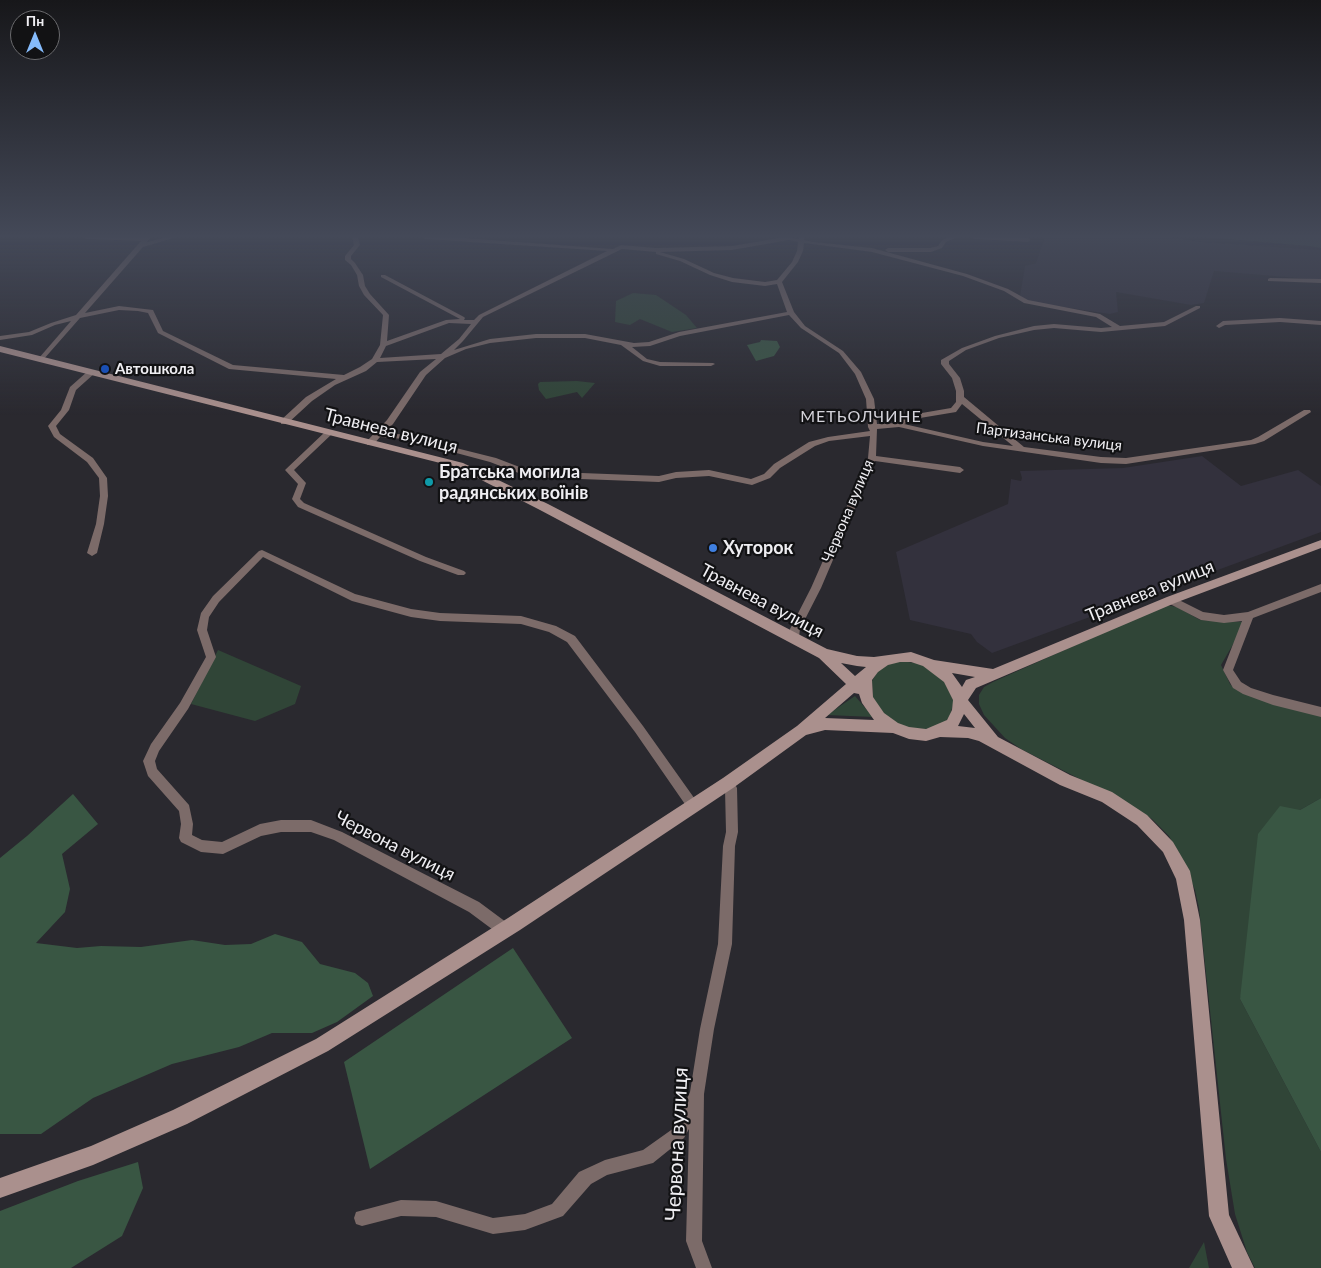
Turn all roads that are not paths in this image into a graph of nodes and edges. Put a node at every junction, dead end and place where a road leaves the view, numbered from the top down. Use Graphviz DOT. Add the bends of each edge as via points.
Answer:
graph roads {
  1 [pos="96,296"];
  2 [pos="368,296"];
  3 [pos="421,296"];
  4 [pos="521,296"];
  5 [pos="784,296"];
  6 [pos="1016,296"];
  7 [pos="1198,307"];
  8 [pos="791,313"];
  9 [pos="481,316"];
  10 [pos="78,317"];
  11 [pos="462,318"];
  12 [pos="448,321"];
  13 [pos="475,322"];
  14 [pos="1321,323"];
  15 [pos="1219,326"];
  16 [pos="1120,329"];
  17 [pos="0,338"];
  18 [pos="623,344"];
  19 [pos="383,345"];
  20 [pos="0,349"];
  21 [pos="446,356"];
  22 [pos="41,360"];
  23 [pos="375,360"];
  24 [pos="711,364"];
  25 [pos="91,373"];
  26 [pos="344,377"];
  27 [pos="960,398"];
  28 [pos="1307,412"];
  29 [pos="284,422"];
  30 [pos="899,425"];
  31 [pos="873,430"];
  32 [pos="329,433"];
  33 [pos="378,434"];
  34 [pos="370,443"];
  35 [pos="1022,449"];
  36 [pos="872,458"];
  37 [pos="960,470"];
  38 [pos="1321,544"];
  39 [pos="92,553"];
  40 [pos="461,573"];
  41 [pos="1321,588"];
  42 [pos="1171,600"];
  43 [pos="1249,616"];
  44 [pos="794,637"];
  45 [pos="824,654"];
  46 [pos="885,660"];
  47 [pos="932,664"];
  48 [pos="873,668"];
  49 [pos="992,674"];
  50 [pos="854,683"];
  51 [pos="867,699"];
  52 [pos="960,700"];
  53 [pos="1321,712"];
  54 [pos="893,727"];
  55 [pos="802,730"];
  56 [pos="940,731"];
  57 [pos="996,742"];
  58 [pos="728,783"];
  59 [pos="693,806"];
  60 [pos="505,930"];
  61 [pos="697,1094"];
  62 [pos="0,1188"];
  63 [pos="362,1218"];
  64 [pos="704,1268"];
  65 [pos="1243,1268"];
  1 -- 10 [label="street"];
  2 -- 19 [label="street" via="386,315"];
  3 -- 11 [label="street"];
  4 -- 9 [label="street"];
  5 -- 8 [label="street, Червона вулиця"];
  6 -- 16 [label="street" via="1026,302 1098,315"];
  7 -- 16 [label="street" via="1165,324"];
  8 -- 18 [label="street" via="679,334 650,344"];
  8 -- 31 [label="street, Червона вулиця" via="802,327 841,352 858,374 870,399"];
  9 -- 11 [label="street"];
  9 -- 13 [label="street"];
  10 -- 17 [label="street" via="30,334"];
  10 -- 22 [label="street"];
  10 -- 26 [label="street" via="119,308 150,311 160,332 232,366"];
  11 -- 12 [label="street"];
  12 -- 13 [label="street"];
  12 -- 19 [label="street"];
  13 -- 21 [label="street"];
  14 -- 15 [label="street" via="1280,320 1223,323"];
  16 -- 27 [label="street" via="1034,328 964,349 946,360 945,364 956,378"];
  18 -- 21 [label="street" via="585,336 536,336 490,341"];
  18 -- 24 [label="street" via="645,360 660,364"];
  19 -- 23 [label="street"];
  20 -- 22 [label="street, Травнева вулиця"];
  21 -- 23 [label="street"];
  21 -- 33 [label="street" via="423,374"];
  22 -- 25 [label="street, Травнева вулиця"];
  23 -- 26 [label="street"];
  25 -- 29 [label="street, Травнева вулиця"];
  25 -- 39 [label="street" via="73,389 65,410 52,426 57,435 90,460 103,478 102,514"];
  26 -- 29 [label="street" via="309,400"];
  27 -- 30 [label="street" via="953,410 919,416"];
  27 -- 35 [label="street"];
  28 -- 35 [label="street, Партизанська вулиця" via="1262,439 1149,459 1101,460"];
  29 -- 32 [label="street, Травнева вулиця"];
  30 -- 31 [label="street"];
  30 -- 35 [label="street, Партизанська вулиця" via="983,444"];
  31 -- 33 [label="street" via="812,444 767,476 752,482 709,473 659,479 529,474 441,446"];
  31 -- 36 [label="street, Червона вулиця"];
  32 -- 34 [label="street, Травнева вулиця"];
  32 -- 40 [label="street" via="289,470 302,483 296,499 301,505"];
  33 -- 34 [label="street"];
  34 -- 44 [label="street, Травнева вулиця" via="459,465"];
  36 -- 37 [label="street"];
  36 -- 44 [label="street, Червона вулиця"];
  38 -- 42 [label="street, Травнева вулиця"];
  41 -- 43 [label="street"];
  42 -- 43 [label="street" via="1201,616 1224,619"];
  42 -- 49 [label="street, Травнева вулиця"];
  43 -- 53 [label="street" via="1228,670 1237,684 1273,700"];
  44 -- 45 [label="street, Травнева вулиця"];
  45 -- 46 [label="street" via="857,661"];
  45 -- 50 [label="street"];
  46 -- 47 [label="street" via="900,657"];
  46 -- 48 [label="street"];
  47 -- 49 [label="street"];
  47 -- 52 [label="street" via="949,678"];
  48 -- 50 [label="street"];
  48 -- 51 [label="street" via="865,682"];
  49 -- 52 [label="street, Травнева вулиця" via="971,684"];
  50 -- 51 [label="street"];
  50 -- 55 [label="street"];
  51 -- 54 [label="street" via="879,717"];
  52 -- 56 [label="street" via="957,718"];
  52 -- 57 [label="street"];
  54 -- 55 [label="street" via="825,724"];
  54 -- 56 [label="street" via="909,733"];
  55 -- 58 [label="street"];
  56 -- 57 [label="street" via="968,732"];
  57 -- 65 [label="street" via="1065,780 1107,797 1142,820 1168,847 1184,877 1192,920 1219,1216"];
  58 -- 59 [label="street"];
  58 -- 61 [label="street, Червона вулиця" via="731,788 732,832 728,846 726,944 707,1029"];
  59 -- 60 [label="street"];
  59 -- 60 [label="street, Червона вулиця" via="571,639 552,629 521,620 440,617 352,597 262,553 216,599 204,616 202,630 212,657 149,760 152,772 185,809 185,838 201,846 223,848 260,830 311,826 338,836 474,907"];
  60 -- 62 [label="street" via="322,1045 93,1155"];
  61 -- 63 [label="street" via="678,1133 647,1157 605,1168 585,1178 557,1210 525,1222 494,1226 436,1209 401,1208"];
  61 -- 64 [label="street, Червона вулиця" via="694,1242"];
}
